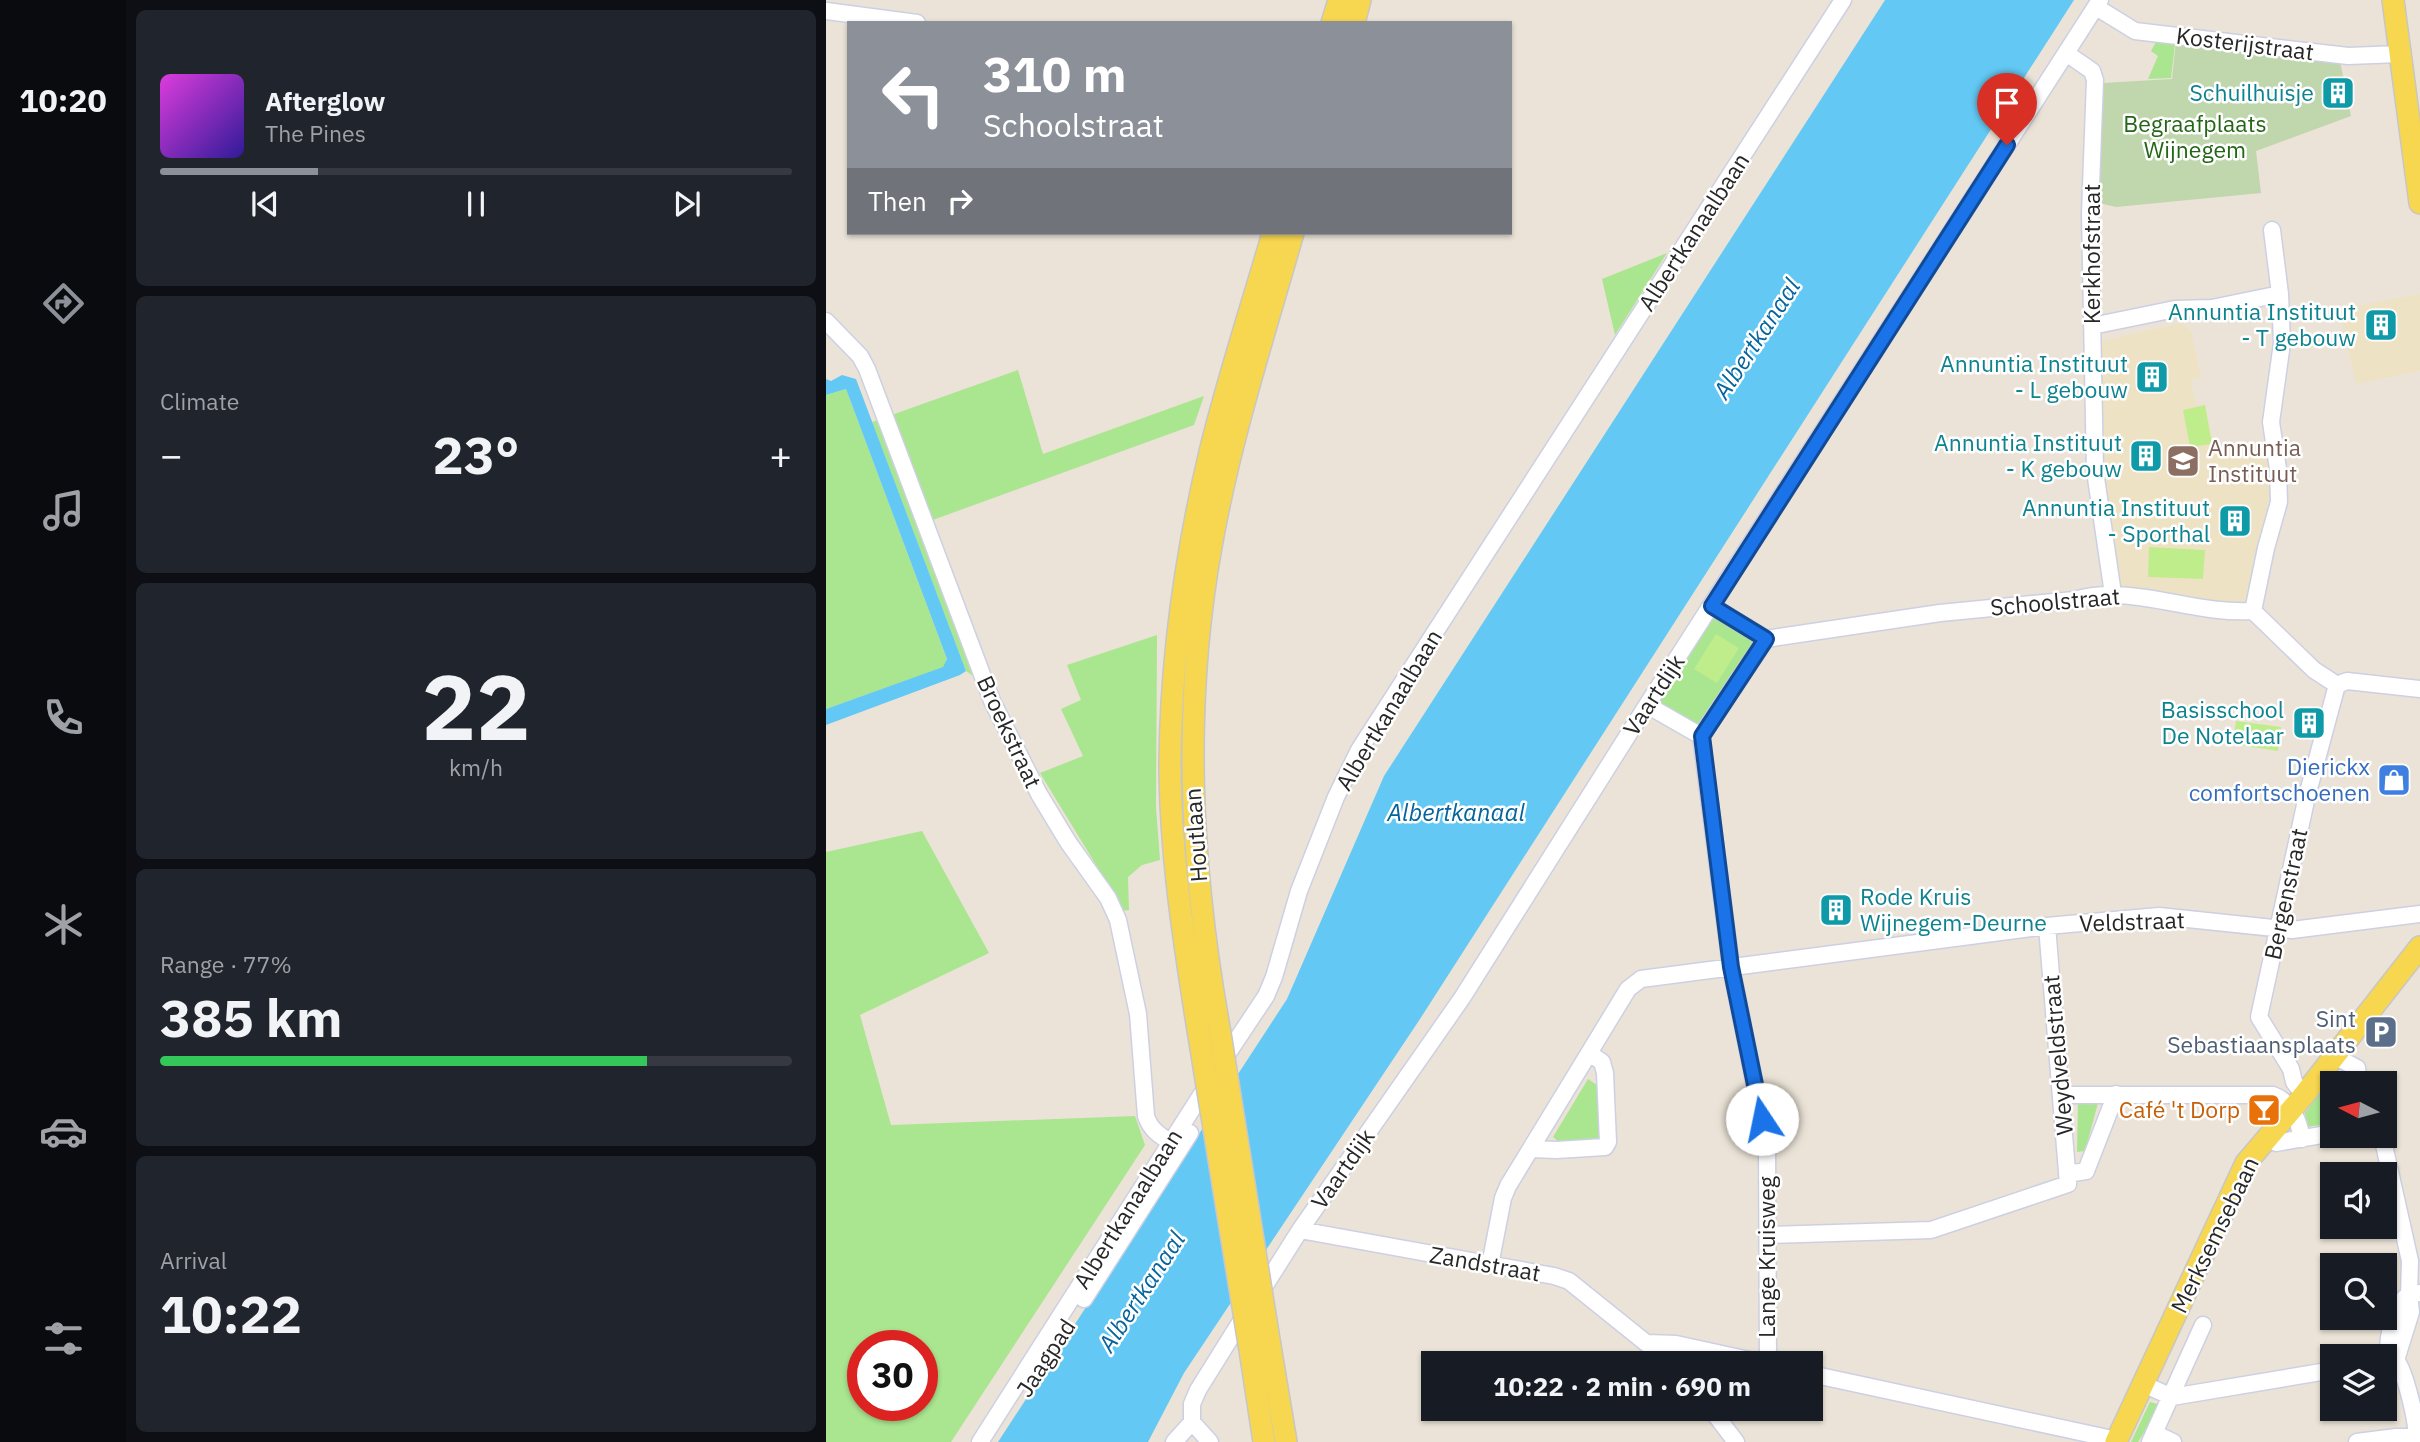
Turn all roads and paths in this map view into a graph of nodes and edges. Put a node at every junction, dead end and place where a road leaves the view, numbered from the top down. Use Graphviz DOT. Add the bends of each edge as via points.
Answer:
graph roads {
  1 [pos="1339,0"];
  2 [pos="1360,0"];
  3 [pos="1843,0"];
  4 [pos="2393,0"];
  5 [pos="2098,4"];
  6 [pos="826,11"];
  7 [pos="902,21"];
  8 [pos="1333,21"];
  9 [pos="1355,21"];
  10 [pos="2066,53"];
  11 [pos="2400,54"];
  12 [pos="2420,203"];
  13 [pos="2272,230"];
  14 [pos="1272,235"];
  15 [pos="1292,235"];
  16 [pos="2280,294"];
  17 [pos="826,321"];
  18 [pos="2092,326"];
  19 [pos="2113,593"];
  20 [pos="1712,606"];
  21 [pos="2253,611"];
  22 [pos="1766,639"];
  23 [pos="2337,685"];
  24 [pos="2420,689"];
  25 [pos="1647,705"];
  26 [pos="1702,736"];
  27 [pos="2420,914"];
  28 [pos="2047,926"];
  29 [pos="2278,930"];
  30 [pos="2420,947"];
  31 [pos="1731,967"];
  32 [pos="1208,1029"];
  33 [pos="1589,1053"];
  34 [pos="2334,1056"];
  35 [pos="2357,1071"];
  36 [pos="2116,1094"];
  37 [pos="2062,1095"];
  38 [pos="2304,1095"];
  39 [pos="2290,1111"];
  40 [pos="1190,1133"];
  41 [pos="2320,1136"];
  42 [pos="2302,1139"];
  43 [pos="1170,1142"];
  44 [pos="2276,1143"];
  45 [pos="2385,1148"];
  46 [pos="1531,1149"];
  47 [pos="2068,1179"];
  48 [pos="1300,1230"];
  49 [pos="1767,1235"];
  50 [pos="1490,1265"];
  51 [pos="2414,1294"];
  52 [pos="2203,1325"];
  53 [pos="1648,1343"];
  54 [pos="2386,1344"];
  55 [pos="1260,1348"];
  56 [pos="1657,1351"];
  57 [pos="1689,1351"];
  58 [pos="1765,1351"];
  59 [pos="2397,1364"];
  60 [pos="2320,1372"];
  61 [pos="1823,1377"];
  62 [pos="2143,1384"];
  63 [pos="2172,1396"];
  64 [pos="1720,1421"];
  65 [pos="1192,1422"];
  66 [pos="2152,1437"];
  67 [pos="2417,1439"];
  68 [pos="2116,1441"];
  69 [pos="980,1442"];
  70 [pos="992,1442"];
  71 [pos="1174,1442"];
  72 [pos="1210,1442"];
  73 [pos="1264,1442"];
  74 [pos="1286,1442"];
  75 [pos="1736,1442"];
  76 [pos="2173,1442"];
  77 [pos="2357,1442"];
  1 -- 8 [label="main road"];
  2 -- 9 [label="main road"];
  3 -- 43 [label="street, Albertkanaalbaan" via="1359,750 1299,891 1266,996"];
  4 -- 11 [label="main road"];
  5 -- 10 [label="street, Vaartdijk"];
  5 -- 11 [label="street, Kosterijstraat" via="2135,31 2348,56"];
  6 -- 7 [label="street"];
  10 -- 18 [label="street, Kerkhofstraat" via="2092,71 2095,80"];
  10 -- 20 [label="street, Vaartdijk"];
  11 -- 12 [label="main road"];
  13 -- 16 [label="street"];
  14 -- 32 [label="main road, Houtlaan" via="1210,453 1191,540 1173,694 1170,762 1178,886"];
  15 -- 32 [label="main road, Houtlaan" via="1229,457 1211,542 1200,630 1192,809"];
  16 -- 18 [label="street"];
  16 -- 21 [label="street" via="2282,343 2271,422 2279,502"];
  17 -- 43 [label="street, Broekstraat" via="846,339 867,369 992,701 1039,794 1114,909 1138,1014 1146,1116 1148,1124"];
  18 -- 19 [label="street, Kerkhofstraat" via="2095,471"];
  19 -- 21 [label="street, Schoolstraat" via="2221,611"];
  19 -- 22 [label="street, Schoolstraat"];
  20 -- 22 [label="street"];
  20 -- 25 [label="street, Vaartdijk"];
  21 -- 23 [label="street" via="2314,670"];
  22 -- 26 [label="street"];
  23 -- 24 [label="street" via="2347,681"];
  23 -- 29 [label="street, Bergenstraat"];
  25 -- 26 [label="street"];
  25 -- 48 [label="street, Vaartdijk" via="1462,998"];
  26 -- 31 [label="street, Lange Kruisweg"];
  27 -- 29 [label="street, Veldstraat"];
  28 -- 29 [label="street, Veldstraat" via="2159,916"];
  28 -- 31 [label="street, Veldstraat"];
  28 -- 37 [label="street, Weydveldstraat"];
  29 -- 38 [label="street, Bergenstraat" via="2259,1017"];
  30 -- 34 [label="main road, Merksemsebaan"];
  31 -- 33 [label="street, Veldstraat" via="1641,979 1628,989"];
  31 -- 49 [label="street, Lange Kruisweg" via="1767,1144"];
  32 -- 55 [label="main road, Houtlaan, bridge"];
  33 -- 46 [label="street, Veldstraat"];
  33 -- 46 [label="street" via="1602,1062 1605,1073 1605,1147"];
  34 -- 35 [label="street"];
  34 -- 38 [label="main road, Merksemsebaan"];
  36 -- 37 [label="street"];
  36 -- 39 [label="street" via="2273,1095"];
  36 -- 47 [label="street" via="2086,1171"];
  37 -- 47 [label="street, Weydveldstraat"];
  38 -- 39 [label="main road, Merksemsebaan"];
  39 -- 42 [label="street" via="2298,1120"];
  39 -- 62 [label="main road, Merksemsebaan" via="2246,1163"];
  40 -- 70 [label="street, Jaagpad"];
  41 -- 42 [label="street"];
  42 -- 44 [label="street"];
  43 -- 69 [label="street, Albertkanaalbaan"];
  45 -- 51 [label="street"];
  46 -- 50 [label="street, Veldstraat" via="1503,1198"];
  47 -- 49 [label="street" via="1931,1230"];
  48 -- 50 [label="street, Zandstraat"];
  48 -- 65 [label="street, Vaartdijk" via="1205,1379 1192,1404"];
  49 -- 58 [label="street, Lange Kruisweg"];
  50 -- 53 [label="street, Zandstraat" via="1569,1281"];
  51 -- 54 [label="street" via="2399,1305"];
  52 -- 63 [label="street, Merksemsebaan"];
  53 -- 56 [label="street, Zandstraat"];
  53 -- 57 [label="street" via="1676,1344"];
  55 -- 73 [label="main road, Houtlaan"];
  55 -- 74 [label="main road, Houtlaan"];
  59 -- 67 [label="street" via="2402,1369"];
  60 -- 63 [label="street"];
  61 -- 68 [label="street"];
  62 -- 63 [label="street"];
  62 -- 68 [label="main road, Merksemsebaan"];
  63 -- 66 [label="street, Merksemsebaan"];
  64 -- 75 [label="street"];
  65 -- 71 [label="street"];
  65 -- 72 [label="street"];
  66 -- 76 [label="street"];
  67 -- 77 [label="street"];
}
